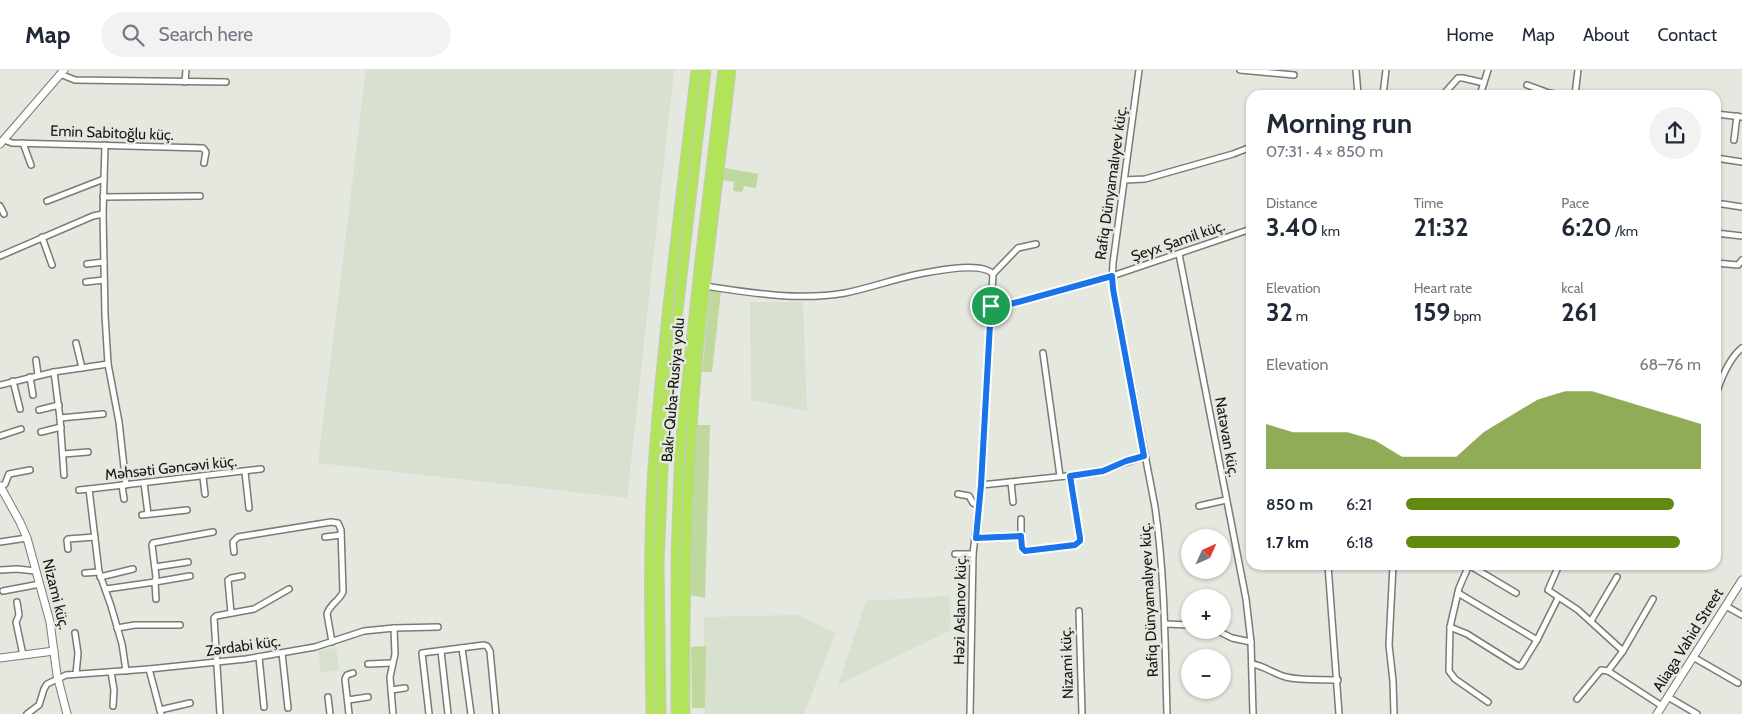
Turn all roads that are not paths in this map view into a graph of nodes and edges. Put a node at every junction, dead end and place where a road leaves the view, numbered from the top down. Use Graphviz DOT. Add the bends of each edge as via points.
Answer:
graph roads {
  1 [pos="186,70"];
  2 [pos="696,70"];
  3 [pos="706,70"];
  4 [pos="722,70"];
  5 [pos="732,70"];
  6 [pos="1139,70"];
  7 [pos="1240,70"];
  8 [pos="1356,70"];
  9 [pos="1386,70"];
  10 [pos="1488,70"];
  11 [pos="1578,70"];
  12 [pos="62,72"];
  13 [pos="1294,74"];
  14 [pos="185,82"];
  15 [pos="226,82"];
  16 [pos="1484,83"];
  17 [pos="1527,86"];
  18 [pos="1358,90"];
  19 [pos="1383,90"];
  20 [pos="1447,90"];
  21 [pos="1482,90"];
  22 [pos="1540,90"];
  23 [pos="1576,90"];
  24 [pos="1721,114"];
  25 [pos="1739,116"];
  26 [pos="1734,140"];
  27 [pos="2,142"];
  28 [pos="23,143"];
  29 [pos="105,145"];
  30 [pos="1246,149"];
  31 [pos="1721,159"];
  32 [pos="1742,162"];
  33 [pos="204,163"];
  34 [pos="31,165"];
  35 [pos="104,179"];
  36 [pos="1125,180"];
  37 [pos="200,196"];
  38 [pos="103,197"];
  39 [pos="48,201"];
  40 [pos="1721,204"];
  41 [pos="0,206"];
  42 [pos="1742,207"];
  43 [pos="4,214"];
  44 [pos="103,214"];
  45 [pos="1246,231"];
  46 [pos="1721,234"];
  47 [pos="1742,236"];
  48 [pos="42,237"];
  49 [pos="1036,244"];
  50 [pos="1179,254"];
  51 [pos="0,256"];
  52 [pos="1742,260"];
  53 [pos="104,262"];
  54 [pos="88,264"];
  55 [pos="1721,264"];
  56 [pos="52,265"];
  57 [pos="992,274"];
  58 [pos="1112,276"];
  59 [pos="104,280"];
  60 [pos="86,282"];
  61 [pos="705,286"];
  62 [pos="991,306"];
  63 [pos="76,343"];
  64 [pos="1742,348"];
  65 [pos="1043,354"];
  66 [pos="36,360"];
  67 [pos="108,364"];
  68 [pos="82,368"];
  69 [pos="54,372"];
  70 [pos="38,375"];
  71 [pos="30,377"];
  72 [pos="0,378"];
  73 [pos="13,381"];
  74 [pos="1721,383"];
  75 [pos="1,385"];
  76 [pos="33,395"];
  77 [pos="59,405"];
  78 [pos="20,409"];
  79 [pos="39,410"];
  80 [pos="103,414"];
  81 [pos="60,418"];
  82 [pos="61,427"];
  83 [pos="22,429"];
  84 [pos="41,432"];
  85 [pos="0,436"];
  86 [pos="88,452"];
  87 [pos="63,454"];
  88 [pos="1144,456"];
  89 [pos="261,469"];
  90 [pos="30,470"];
  91 [pos="245,472"];
  92 [pos="64,475"];
  93 [pos="203,476"];
  94 [pos="1060,476"];
  95 [pos="1070,476"];
  96 [pos="1011,482"];
  97 [pos="144,483"];
  98 [pos="124,485"];
  99 [pos="981,485"];
  100 [pos="0,487"];
  101 [pos="79,490"];
  102 [pos="89,490"];
  103 [pos="205,494"];
  104 [pos="958,494"];
  105 [pos="124,499"];
  106 [pos="1226,500"];
  107 [pos="1013,502"];
  108 [pos="979,506"];
  109 [pos="1199,506"];
  110 [pos="249,508"];
  111 [pos="187,510"];
  112 [pos="1021,519"];
  113 [pos="213,532"];
  114 [pos="341,535"];
  115 [pos="1021,536"];
  116 [pos="95,537"];
  117 [pos="325,537"];
  118 [pos="27,538"];
  119 [pos="976,538"];
  120 [pos="0,542"];
  121 [pos="68,549"];
  122 [pos="234,552"];
  123 [pos="955,554"];
  124 [pos="973,554"];
  125 [pos="188,562"];
  126 [pos="155,567"];
  127 [pos="134,569"];
  128 [pos="0,570"];
  129 [pos="36,570"];
  130 [pos="1328,570"];
  131 [pos="1393,570"];
  132 [pos="1467,570"];
  133 [pos="1477,570"];
  134 [pos="1557,570"];
  135 [pos="85,574"];
  136 [pos="99,574"];
  137 [pos="190,576"];
  138 [pos="242,576"];
  139 [pos="1617,577"];
  140 [pos="1742,580"];
  141 [pos="155,582"];
  142 [pos="40,584"];
  143 [pos="106,589"];
  144 [pos="289,589"];
  145 [pos="3,590"];
  146 [pos="1458,593"];
  147 [pos="1516,593"];
  148 [pos="156,598"];
  149 [pos="1558,598"];
  150 [pos="1653,599"];
  151 [pos="16,602"];
  152 [pos="1726,606"];
  153 [pos="1079,610"];
  154 [pos="231,613"];
  155 [pos="1742,615"];
  156 [pos="1591,621"];
  157 [pos="1165,624"];
  158 [pos="1181,625"];
  159 [pos="180,626"];
  160 [pos="438,627"];
  161 [pos="1450,627"];
  162 [pos="117,628"];
  163 [pos="394,628"];
  164 [pos="75,633"];
  165 [pos="1231,638"];
  166 [pos="1537,640"];
  167 [pos="332,642"];
  168 [pos="1251,642"];
  169 [pos="462,648"];
  170 [pos="54,651"];
  171 [pos="441,651"];
  172 [pos="1623,651"];
  173 [pos="282,653"];
  174 [pos="24,655"];
  175 [pos="1693,656"];
  176 [pos="259,657"];
  177 [pos="0,658"];
  178 [pos="216,662"];
  179 [pos="392,663"];
  180 [pos="368,664"];
  181 [pos="1252,664"];
  182 [pos="149,670"];
  183 [pos="126,671"];
  184 [pos="111,672"];
  185 [pos="1608,672"];
  186 [pos="353,673"];
  187 [pos="76,674"];
  188 [pos="58,678"];
  189 [pos="1338,680"];
  190 [pos="1738,683"];
  191 [pos="405,688"];
  192 [pos="391,690"];
  193 [pos="1668,697"];
  194 [pos="328,698"];
  195 [pos="368,698"];
  196 [pos="1577,699"];
  197 [pos="348,700"];
  198 [pos="1488,702"];
  199 [pos="190,703"];
  200 [pos="113,706"];
  201 [pos="1662,706"];
  202 [pos="264,707"];
  203 [pos="288,708"];
  204 [pos="161,712"];
  205 [pos="27,714"];
  206 [pos="67,714"];
  207 [pos="220,714"];
  208 [pos="330,714"];
  209 [pos="349,714"];
  210 [pos="393,714"];
  211 [pos="428,714"];
  212 [pos="448,714"];
  213 [pos="470,714"];
  214 [pos="496,714"];
  215 [pos="651,714"];
  216 [pos="661,714"];
  217 [pos="676,714"];
  218 [pos="686,714"];
  219 [pos="970,714"];
  220 [pos="1082,714"];
  221 [pos="1167,714"];
  222 [pos="1254,714"];
  223 [pos="1340,714"];
  224 [pos="1394,714"];
  225 [pos="1657,714"];
  226 [pos="1697,714"];
  1 -- 14 [label="street"];
  2 -- 215 [label="highway" via="653,469"];
  3 -- 216 [label="highway, Bakı-Quba-Rusiya yolu" via="664,444 659,562"];
  4 -- 217 [label="highway, Bakı-Quba-Rusiya yolu" via="680,446"];
  5 -- 61 [label="highway"];
  6 -- 36 [label="street, Rafiq Dünyamalıyev küç."];
  7 -- 13 [label="street"];
  8 -- 18 [label="street"];
  9 -- 19 [label="street"];
  10 -- 16 [label="street"];
  11 -- 23 [label="street"];
  12 -- 14 [label="street" via="74,80"];
  12 -- 27 [label="street"];
  14 -- 15 [label="street"];
  16 -- 20 [label="street" via="1458,78"];
  16 -- 21 [label="street"];
  17 -- 22 [label="street"];
  24 -- 25 [label="street"];
  25 -- 26 [label="street"];
  27 -- 28 [label="street, Emin Sabitoğlu küç."];
  28 -- 29 [label="street, Emin Sabitoğlu küç."];
  28 -- 34 [label="street"];
  29 -- 33 [label="street, Emin Sabitoğlu küç." via="203,148 206,152"];
  29 -- 35 [label="street"];
  30 -- 36 [label="street" via="1145,179"];
  31 -- 32 [label="street"];
  35 -- 38 [label="street"];
  35 -- 39 [label="street"];
  36 -- 58 [label="street, Rafiq Dünyamalıyev küç."];
  37 -- 38 [label="street"];
  38 -- 44 [label="street"];
  40 -- 42 [label="street"];
  41 -- 43 [label="street"];
  44 -- 48 [label="street"];
  44 -- 53 [label="street"];
  45 -- 50 [label="street, Şeyx Şamil küç."];
  46 -- 47 [label="street"];
  48 -- 51 [label="street"];
  48 -- 56 [label="street"];
  49 -- 57 [label="street" via="1018,248"];
  50 -- 58 [label="street, Şeyx Şamil küç."];
  50 -- 106 [label="street, Natəvan küç."];
  52 -- 55 [label="street" via="1738,266"];
  53 -- 54 [label="street"];
  53 -- 59 [label="street"];
  57 -- 61 [label="street" via="985,268 940,270 846,292 799,297"];
  57 -- 62 [label="street, Həzi Aslanov küç."];
  58 -- 62 [label="street, Şeyx Şamil küç." via="1007,305"];
  58 -- 88 [label="street, Rafiq Dünyamalıyev küç."];
  59 -- 60 [label="street"];
  59 -- 67 [label="street"];
  61 -- 218 [label="highway" via="686,526"];
  62 -- 99 [label="street, Həzi Aslanov küç."];
  63 -- 68 [label="street"];
  64 -- 74 [label="street"];
  65 -- 94 [label="street"];
  66 -- 70 [label="street"];
  67 -- 68 [label="street"];
  67 -- 98 [label="street" via="119,422"];
  68 -- 69 [label="street"];
  69 -- 70 [label="street"];
  69 -- 77 [label="street"];
  70 -- 71 [label="street"];
  71 -- 73 [label="street"];
  71 -- 76 [label="street"];
  72 -- 75 [label="street"];
  73 -- 75 [label="street"];
  73 -- 78 [label="street"];
  77 -- 79 [label="street"];
  77 -- 81 [label="street"];
  80 -- 81 [label="street"];
  81 -- 82 [label="street"];
  82 -- 84 [label="street"];
  82 -- 87 [label="street"];
  83 -- 85 [label="street"];
  86 -- 87 [label="street"];
  87 -- 92 [label="street"];
  88 -- 95 [label="street" via="1103,471"];
  88 -- 157 [label="street, Rafiq Dünyamalıyev küç." via="1160,543"];
  89 -- 91 [label="street, Məhsəti Gəncəvi küç."];
  90 -- 100 [label="street" via="9,474"];
  91 -- 93 [label="street, Məhsəti Gəncəvi küç."];
  91 -- 110 [label="street"];
  93 -- 97 [label="street, Məhsəti Gəncəvi küç."];
  93 -- 103 [label="street"];
  94 -- 95 [label="street"];
  94 -- 96 [label="street"];
  95 -- 115 [label="street" via="1080,538 1078,544 1025,551"];
  96 -- 99 [label="street"];
  96 -- 107 [label="street"];
  97 -- 98 [label="street, Məhsəti Gəncəvi küç."];
  97 -- 111 [label="street" via="145,514"];
  98 -- 102 [label="street, Məhsəti Gəncəvi küç."];
  98 -- 105 [label="street"];
  99 -- 108 [label="street, Həzi Aslanov küç."];
  100 -- 118 [label="street, Nizami küç."];
  101 -- 102 [label="street"];
  102 -- 116 [label="street, Məhsəti Gəncəvi küç."];
  104 -- 108 [label="street" via="969,496"];
  106 -- 109 [label="street"];
  106 -- 168 [label="street, Natəvan küç."];
  108 -- 119 [label="street, Həzi Aslanov küç."];
  112 -- 115 [label="street"];
  113 -- 126 [label="street" via="153,543"];
  114 -- 117 [label="street"];
  114 -- 122 [label="street" via="340,525 335,522 247,535 235,539"];
  114 -- 167 [label="street" via="343,592 327,610"];
  115 -- 119 [label="street"];
  116 -- 121 [label="street" via="68,539"];
  116 -- 136 [label="street, Məhsəti Gəncəvi küç."];
  118 -- 120 [label="street"];
  118 -- 129 [label="street, Nizami küç."];
  119 -- 124 [label="street, Həzi Aslanov küç."];
  123 -- 124 [label="street"];
  124 -- 219 [label="street, Həzi Aslanov küç."];
  125 -- 126 [label="street"];
  126 -- 141 [label="street"];
  127 -- 136 [label="street"];
  128 -- 129 [label="street"];
  129 -- 142 [label="street, Nizami küç."];
  130 -- 189 [label="street"];
  131 -- 224 [label="street" via="1389,646"];
  132 -- 146 [label="street"];
  133 -- 147 [label="street"];
  134 -- 149 [label="street" via="1548,588"];
  135 -- 136 [label="street"];
  136 -- 143 [label="street, Məhsəti Gəncəvi küç."];
  137 -- 141 [label="street"];
  138 -- 154 [label="street" via="228,580"];
  139 -- 156 [label="street"];
  140 -- 152 [label="street, Aliaga Vahid Street"];
  141 -- 143 [label="street"];
  141 -- 148 [label="street"];
  142 -- 145 [label="street"];
  142 -- 170 [label="street, Nizami küç."];
  143 -- 162 [label="street, Məhsəti Gəncəvi küç."];
  144 -- 154 [label="street" via="259,607"];
  146 -- 161 [label="street"];
  146 -- 166 [label="street"];
  149 -- 156 [label="street"];
  149 -- 166 [label="street"];
  150 -- 172 [label="street"];
  151 -- 174 [label="street" via="19,615 16,622"];
  152 -- 155 [label="street"];
  152 -- 175 [label="street, Aliaga Vahid Street"];
  153 -- 220 [label="street, Nizami küç."];
  154 -- 178 [label="street" via="214,618"];
  156 -- 172 [label="street"];
  157 -- 158 [label="street"];
  157 -- 221 [label="street, Rafiq Dünyamalıyev küç."];
  159 -- 162 [label="street"];
  160 -- 163 [label="street, Zərdabi küç."];
  161 -- 166 [label="street" via="1468,634 1518,666 1525,662"];
  161 -- 198 [label="street" via="1451,676"];
  162 -- 183 [label="street, Məhsəti Gəncəvi küç."];
  163 -- 167 [label="street, Zərdabi küç." via="364,631"];
  163 -- 179 [label="street"];
  164 -- 187 [label="street" via="78,646"];
  165 -- 168 [label="street"];
  167 -- 173 [label="street, Zərdabi küç."];
  168 -- 181 [label="street, Natəvan küç."];
  169 -- 171 [label="street"];
  169 -- 213 [label="street"];
  169 -- 214 [label="street" via="484,645 489,648"];
  170 -- 174 [label="street"];
  170 -- 188 [label="street, Nizami küç."];
  171 -- 211 [label="street" via="421,655"];
  171 -- 212 [label="street"];
  172 -- 185 [label="street"];
  173 -- 176 [label="street, Zərdabi küç."];
  173 -- 203 [label="street"];
  174 -- 177 [label="street"];
  175 -- 190 [label="street"];
  175 -- 193 [label="street, Aliaga Vahid Street"];
  176 -- 178 [label="street, Zərdabi küç."];
  176 -- 202 [label="street"];
  178 -- 182 [label="street, Zərdabi küç."];
  178 -- 207 [label="street"];
  179 -- 180 [label="street"];
  179 -- 192 [label="street"];
  181 -- 189 [label="street" via="1288,678"];
  181 -- 222 [label="street, Natəvan küç."];
  182 -- 183 [label="street, Zərdabi küç."];
  182 -- 204 [label="street"];
  183 -- 184 [label="street, Zərdabi küç."];
  184 -- 187 [label="street, Zərdabi küç."];
  184 -- 200 [label="street"];
  185 -- 196 [label="street" via="1602,670"];
  185 -- 201 [label="street"];
  186 -- 197 [label="street" via="346,676"];
  187 -- 188 [label="street, Zərdabi küç."];
  188 -- 205 [label="street" via="45,687 39,705"];
  188 -- 206 [label="street, Nizami küç."];
  189 -- 223 [label="street"];
  191 -- 192 [label="street"];
  192 -- 210 [label="street"];
  193 -- 201 [label="street, Aliaga Vahid Street"];
  193 -- 226 [label="street"];
  194 -- 208 [label="street"];
  195 -- 197 [label="street"];
  197 -- 209 [label="street"];
  199 -- 204 [label="street"];
  201 -- 225 [label="street, Aliaga Vahid Street"];
}
